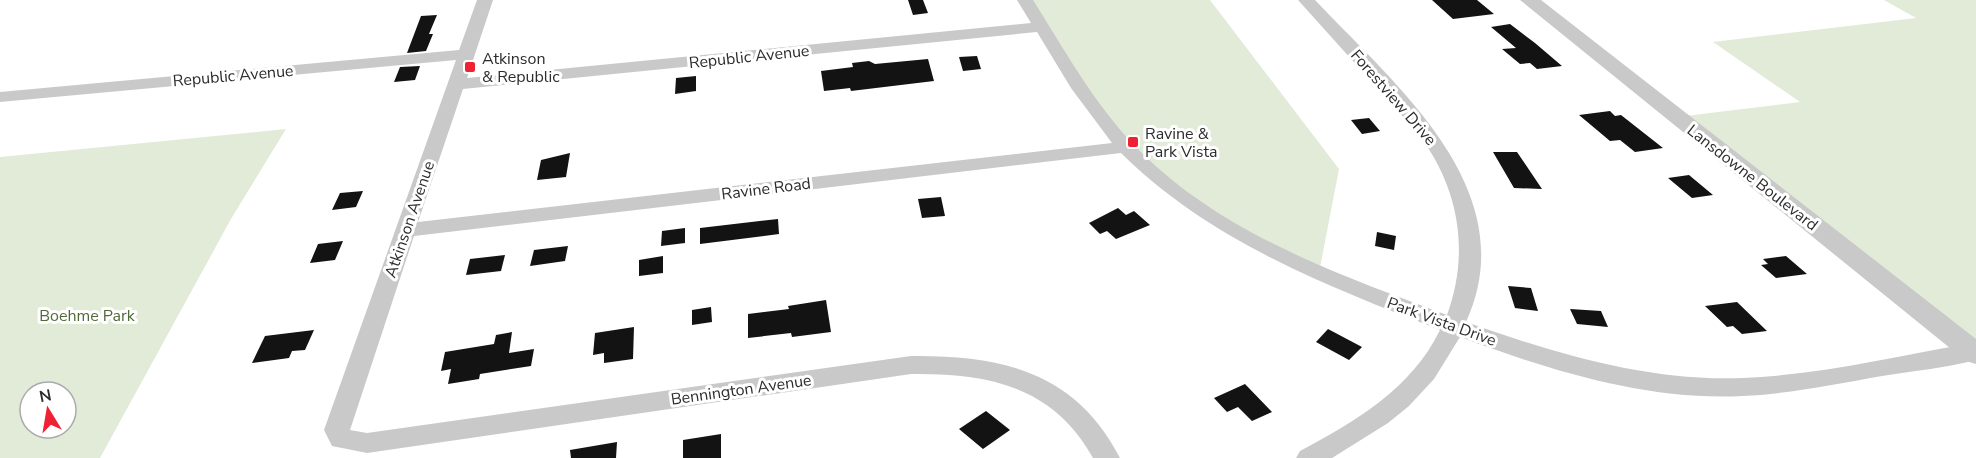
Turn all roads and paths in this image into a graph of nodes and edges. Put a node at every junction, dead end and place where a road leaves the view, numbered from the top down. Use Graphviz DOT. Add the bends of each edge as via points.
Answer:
graph roads {
  1 [pos="485,0"];
  2 [pos="1025,0"];
  3 [pos="1306,0"];
  4 [pos="1529,0"];
  5 [pos="1042,27"];
  6 [pos="466,54"];
  7 [pos="456,84"];
  8 [pos="0,97"];
  9 [pos="1126,147"];
  10 [pos="405,230"];
  11 [pos="1453,326"];
  12 [pos="1975,353"];
  13 [pos="341,439"];
  14 [pos="1107,458"];
  15 [pos="1309,458"];
  1 -- 6 [label="street, Atkinson Avenue"];
  2 -- 5 [label="street, Park Vista Drive"];
  3 -- 11 [label="street, Forestview Drive" via="1421,125 1457,180 1469,223 1472,265 1467,293"];
  4 -- 12 [label="street, Lansdowne Boulevard"];
  5 -- 7 [label="street, Republic Avenue"];
  5 -- 9 [label="street, Park Vista Drive" via="1094,109"];
  6 -- 7 [label="street, Atkinson Avenue"];
  6 -- 8 [label="street, Republic Avenue"];
  7 -- 10 [label="street, Atkinson Avenue"];
  9 -- 10 [label="street, Ravine Road"];
  9 -- 11 [label="street, Park Vista Drive" via="1174,190 1239,233 1319,273"];
  10 -- 13 [label="street, Atkinson Avenue" via="339,421"];
  11 -- 12 [label="street, Park Vista Drive" via="1573,367 1641,381 1710,387 1767,385"];
  11 -- 15 [label="street, Forestview Drive" via="1423,374 1401,398 1347,439"];
  13 -- 14 [label="street, Bennington Avenue" via="368,443 941,363 1010,374 1054,396 1086,423"];
}
